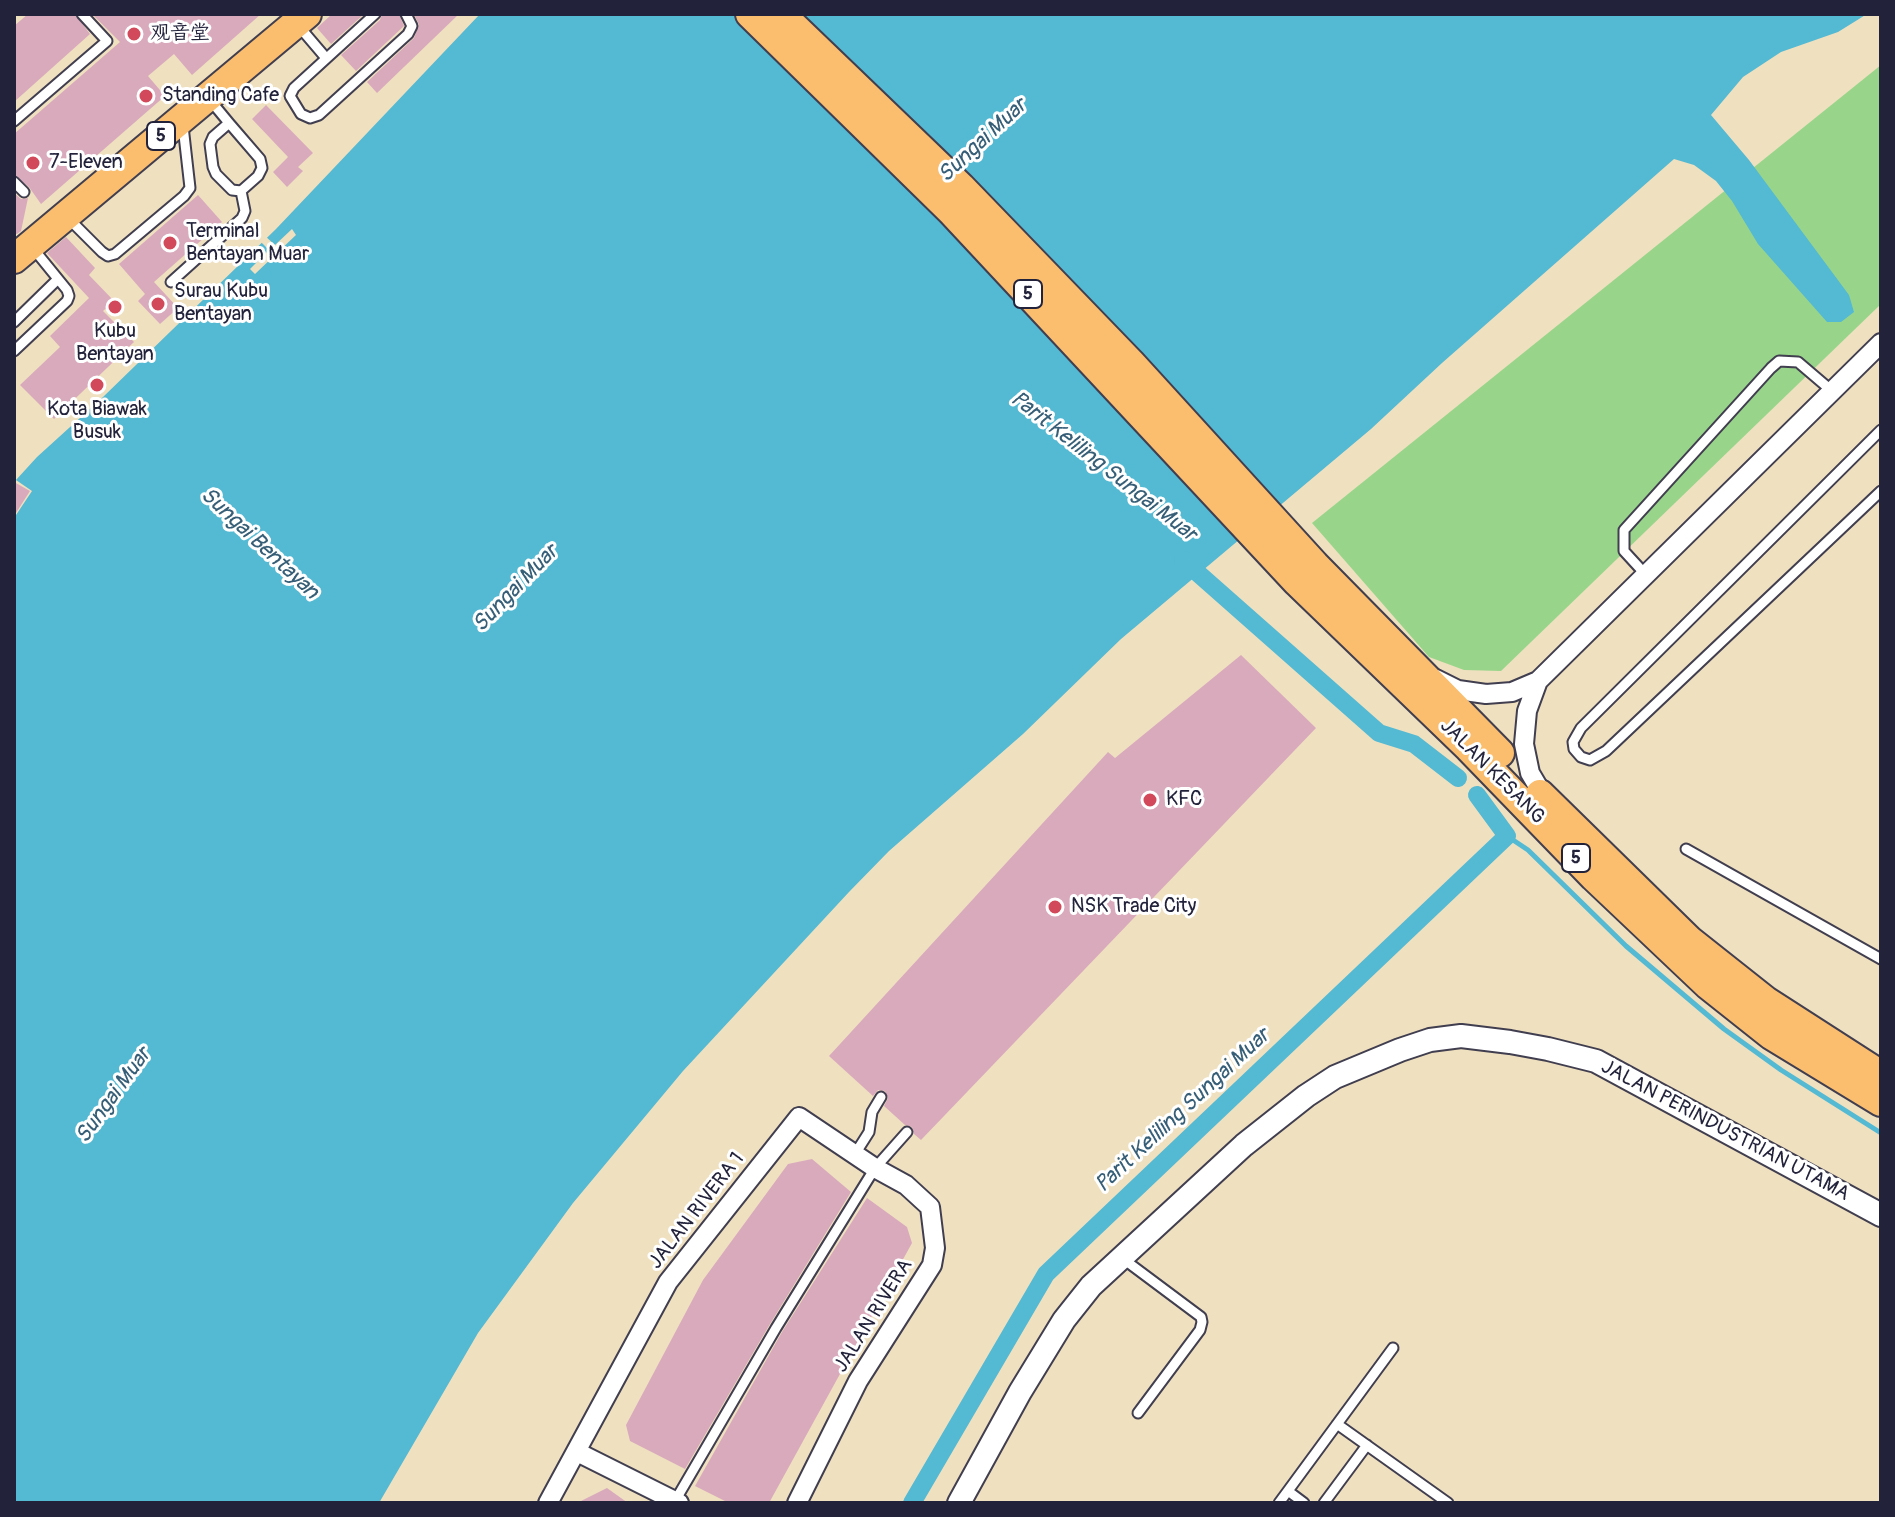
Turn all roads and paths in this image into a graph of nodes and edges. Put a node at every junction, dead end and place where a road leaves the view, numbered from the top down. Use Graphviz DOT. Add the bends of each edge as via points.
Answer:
graph roads {
  1 [pos="82,14"];
  2 [pos="375,14"];
  3 [pos="406,14"];
  4 [pos="750,14"];
  5 [pos="781,14"];
  6 [pos="302,19"];
  7 [pos="326,58"];
  8 [pos="208,97"];
  9 [pos="182,118"];
  10 [pos="14,121"];
  11 [pos="229,123"];
  12 [pos="14,182"];
  13 [pos="241,191"];
  14 [pos="24,192"];
  15 [pos="66,216"];
  16 [pos="22,252"];
  17 [pos="58,279"];
  18 [pos="171,282"];
  19 [pos="14,322"];
  20 [pos="1881,343"];
  21 [pos="14,351"];
  22 [pos="1832,391"];
  23 [pos="1881,430"];
  24 [pos="1881,491"];
  25 [pos="1306,573"];
  26 [pos="1646,575"];
  27 [pos="1423,672"];
  28 [pos="1538,681"];
  29 [pos="1546,800"];
  30 [pos="1686,849"];
  31 [pos="1881,959"];
  32 [pos="1881,1075"];
  33 [pos="881,1097"];
  34 [pos="1881,1102"];
  35 [pos="907,1132"];
  36 [pos="855,1154"];
  37 [pos="875,1168"];
  38 [pos="1881,1215"];
  39 [pos="1122,1258"];
  40 [pos="1393,1348"];
  41 [pos="1138,1413"];
  42 [pos="1337,1424"];
  43 [pos="1367,1445"];
  44 [pos="577,1452"];
  45 [pos="1288,1491"];
  46 [pos="676,1502"];
  47 [pos="548,1503"];
  48 [pos="797,1503"];
  49 [pos="959,1503"];
  50 [pos="1279,1503"];
  51 [pos="1304,1503"];
  52 [pos="1324,1503"];
  53 [pos="1448,1503"];
  1 -- 10 [label="lane" via="107,41"];
  2 -- 7 [label="lane"];
  3 -- 7 [label="lane" via="412,26 408,34 310,118 290,96"];
  4 -- 25 [label="main road, 5"];
  5 -- 25 [label="main road, 5" via="961,187 1131,363"];
  6 -- 7 [label="lane"];
  6 -- 8 [label="main road, 5"];
  8 -- 9 [label="main road, 5"];
  8 -- 11 [label="lane"];
  9 -- 15 [label="main road, 5"];
  9 -- 15 [label="lane" via="190,188 184,196 108,256"];
  11 -- 13 [label="lane" via="262,168"];
  11 -- 13 [label="lane" via="210,144 213,167 232,190"];
  12 -- 14 [label="lane"];
  13 -- 18 [label="lane" via="242,218"];
  15 -- 16 [label="main road, 5"];
  16 -- 17 [label="lane"];
  17 -- 19 [label="lane"];
  17 -- 21 [label="lane" via="67,290 67,301"];
  20 -- 22 [label="street"];
  22 -- 26 [label="street"];
  22 -- 26 [label="lane" via="1798,362 1779,361 1771,368 1624,530 1624,551"];
  23 -- 24 [label="lane" via="1581,728 1574,749 1590,760 1606,751"];
  25 -- 27 [label="main road, JALAN KESANG / 5"];
  25 -- 34 [label="main road, JALAN KESANG / 5" via="1594,877 1708,985 1771,1035"];
  26 -- 28 [label="street"];
  27 -- 28 [label="street" via="1458,690 1486,694 1512,692"];
  27 -- 29 [label="main road, JALAN KESANG / 5"];
  28 -- 29 [label="street" via="1527,711 1524,744 1530,773"];
  29 -- 32 [label="main road, JALAN KESANG / 5" via="1689,940 1766,1001"];
  30 -- 31 [label="lane"];
  33 -- 36 [label="lane"];
  35 -- 37 [label="lane"];
  36 -- 37 [label="street, JALAN RIVERA 1"];
  36 -- 44 [label="street, JALAN RIVERA 1" via="799,1117 668,1282"];
  37 -- 46 [label="lane"];
  37 -- 48 [label="street, JALAN RIVERA" via="906,1185 930,1207 932,1265 858,1381"];
  38 -- 39 [label="street, JALAN PERINDUSTRIAN UTAMA" via="1596,1061 1461,1036 1430,1040 1335,1077 1244,1145"];
  39 -- 41 [label="lane" via="1202,1322"];
  39 -- 49 [label="street, JALAN PERINDUSTRIAN UTAMA" via="1064,1320"];
  40 -- 42 [label="lane"];
  42 -- 43 [label="lane"];
  42 -- 45 [label="lane"];
  43 -- 52 [label="lane"];
  43 -- 53 [label="lane"];
  44 -- 46 [label="street"];
  44 -- 47 [label="street, JALAN RIVERA 1"];
  45 -- 50 [label="lane"];
  45 -- 51 [label="lane"];
}
